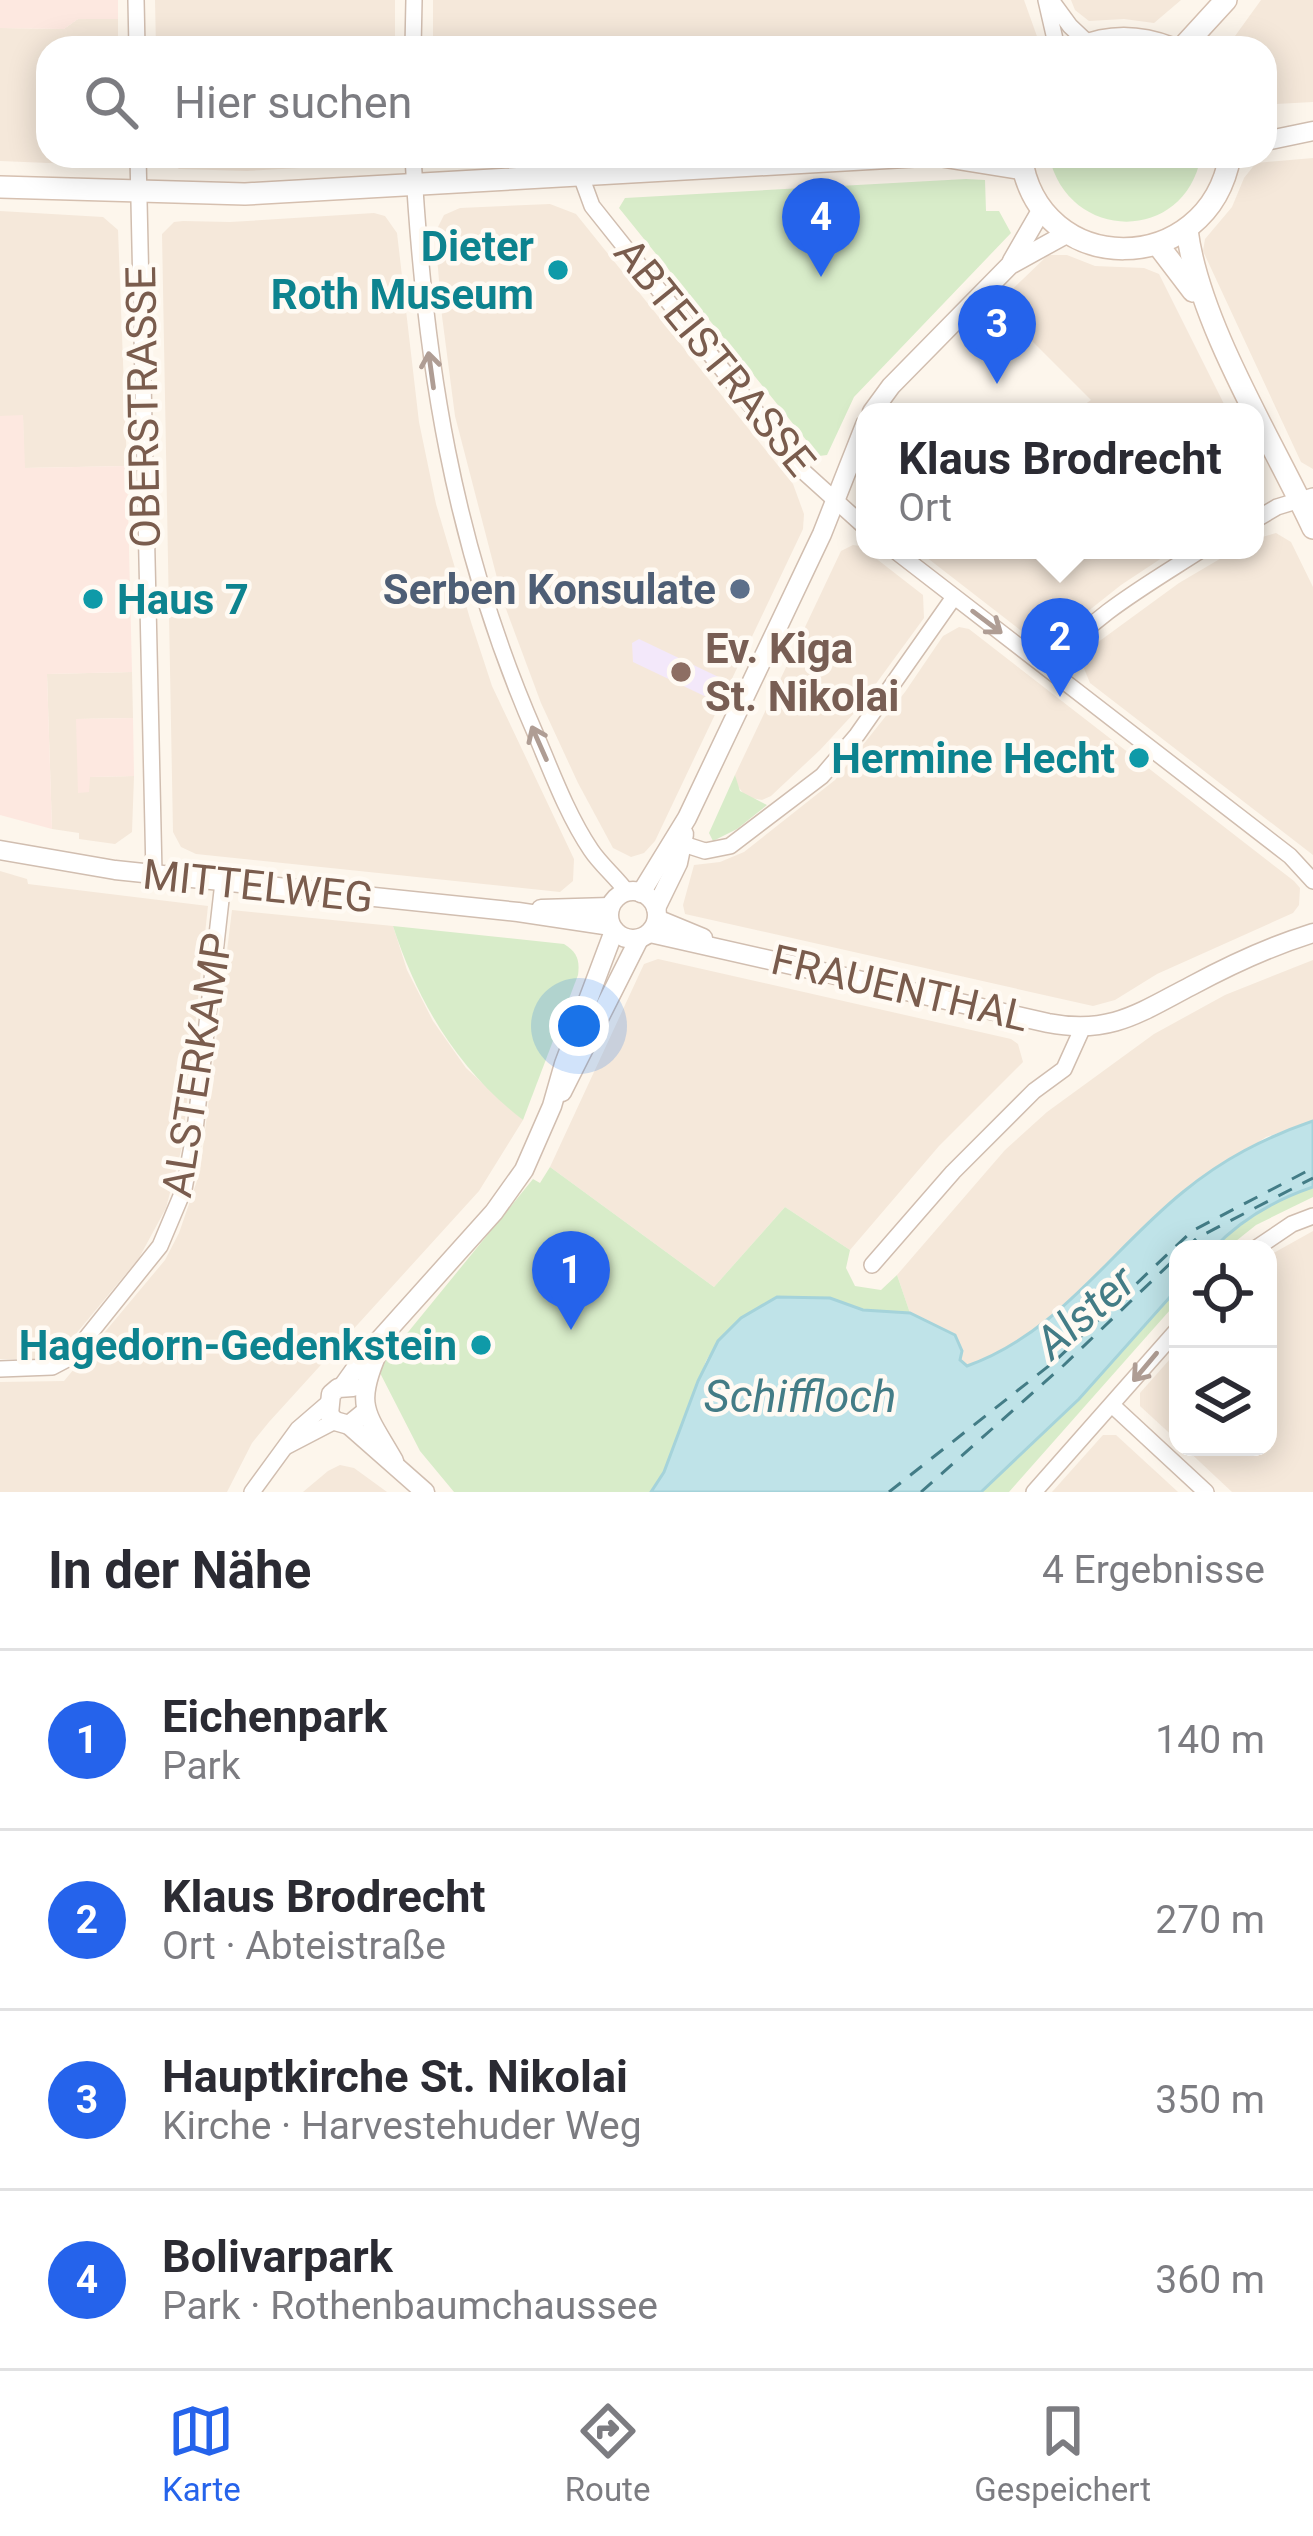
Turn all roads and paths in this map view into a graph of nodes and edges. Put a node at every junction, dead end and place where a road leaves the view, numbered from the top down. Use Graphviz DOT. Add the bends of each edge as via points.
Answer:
graph roads {
  1 [pos="136,0"];
  2 [pos="414,0"];
  3 [pos="1048,0"];
  4 [pos="1227,0"];
  5 [pos="137,36"];
  6 [pos="413,36"];
  7 [pos="1055,36"];
  8 [pos="1077,36"];
  9 [pos="1193,36"];
  10 [pos="1213,36"];
  11 [pos="1277,131"];
  12 [pos="1313,131"];
  13 [pos="1288,134"];
  14 [pos="1277,137"];
  15 [pos="138,168"];
  16 [pos="414,168"];
  17 [pos="714,168"];
  18 [pos="1024,168"];
  19 [pos="1227,168"];
  20 [pos="581,176"];
  21 [pos="415,185"];
  22 [pos="0,187"];
  23 [pos="138,192"];
  24 [pos="1042,209"];
  25 [pos="1187,230"];
  26 [pos="1068,232"];
  27 [pos="1157,244"];
  28 [pos="1010,265"];
  29 [pos="1208,310"];
  30 [pos="879,403"];
  31 [pos="1256,403"];
  32 [pos="1264,417"];
  33 [pos="856,448"];
  34 [pos="1306,498"];
  35 [pos="835,501"];
  36 [pos="1264,516"];
  37 [pos="856,518"];
  38 [pos="1313,528"];
  39 [pos="905,559"];
  40 [pos="1188,559"];
  41 [pos="954,597"];
  42 [pos="1049,668"];
  43 [pos="678,843"];
  44 [pos="0,850"];
  45 [pos="154,874"];
  46 [pos="1313,881"];
  47 [pos="224,882"];
  48 [pos="634,892"];
  49 [pos="612,922"];
  50 [pos="650,925"];
  51 [pos="1313,933"];
  52 [pos="1083,1027"];
  53 [pos="552,1106"];
  54 [pos="1313,1216"];
  55 [pos="1271,1240"];
  56 [pos="872,1265"];
  57 [pos="1169,1339"];
  58 [pos="0,1370"];
  59 [pos="1112,1405"];
  60 [pos="347,1407"];
  61 [pos="252,1492"];
  62 [pos="425,1492"];
  63 [pos="1034,1492"];
  64 [pos="1206,1492"];
  1 -- 5 [label="street"];
  2 -- 6 [label="street"];
  3 -- 7 [label="street"];
  3 -- 8 [label="street"];
  4 -- 9 [label="main road"];
  4 -- 10 [label="main road"];
  11 -- 13 [label="street"];
  12 -- 13 [label="street"];
  13 -- 14 [label="street"];
  15 -- 23 [label="street, OBERSTRASSE"];
  16 -- 21 [label="street"];
  17 -- 20 [label="main road"];
  18 -- 24 [label="main road"];
  19 -- 25 [label="main road" via="1216,198"];
  20 -- 21 [label="main road"];
  20 -- 35 [label="street, ABTEISTRASSE" via="592,206"];
  21 -- 23 [label="main road"];
  48 -- 21 [label="street, one-way" via="590,849 481,590 433,382"];
  22 -- 23 [label="main road"];
  23 -- 45 [label="street, OBERSTRASSE"];
  24 -- 26 [label="main road"];
  24 -- 28 [label="street"];
  25 -- 27 [label="main road"];
  25 -- 29 [label="main road"];
  26 -- 27 [label="main road" via="1102,247"];
  26 -- 28 [label="street"];
  27 -- 29 [label="main road"];
  28 -- 30 [label="street"];
  29 -- 31 [label="main road"];
  32 -- 34 [label="main road"];
  33 -- 35 [label="street"];
  34 -- 36 [label="street"];
  34 -- 38 [label="main road"];
  35 -- 37 [label="street, ABTEISTRASSE"];
  35 -- 43 [label="street"];
  39 -- 41 [label="street"];
  40 -- 42 [label="street" via="1094,622"];
  41 -- 42 [label="street, one-way"];
  41 -- 43 [label="street" via="822,776 730,846 705,851"];
  42 -- 46 [label="street"];
  43 -- 48 [label="street"];
  43 -- 50 [label="street"];
  44 -- 45 [label="street, MITTELWEG"];
  45 -- 47 [label="street, MITTELWEG"];
  47 -- 49 [label="street, MITTELWEG"];
  47 -- 58 [label="street, ALSTERKAMP" via="193,1142 174,1218 70,1357 52,1367"];
  48 -- 49 [label="street" via="615,898"];
  48 -- 50 [label="street"];
  49 -- 50 [label="street, FRAUENTHAL" via="625,938"];
  49 -- 53 [label="street"];
  50 -- 52 [label="street, FRAUENTHAL" via="670,940"];
  50 -- 53 [label="street"];
  51 -- 52 [label="street" via="1133,1018"];
  52 -- 56 [label="street" via="1064,1069 952,1172"];
  53 -- 60 [label="street" via="513,1187 384,1338"];
  54 -- 55 [label="street"];
  57 -- 59 [label="street, one-way"];
  59 -- 63 [label="street"];
  59 -- 64 [label="street"];
  60 -- 61 [label="street" via="280,1451"];
  60 -- 62 [label="street"];
}
